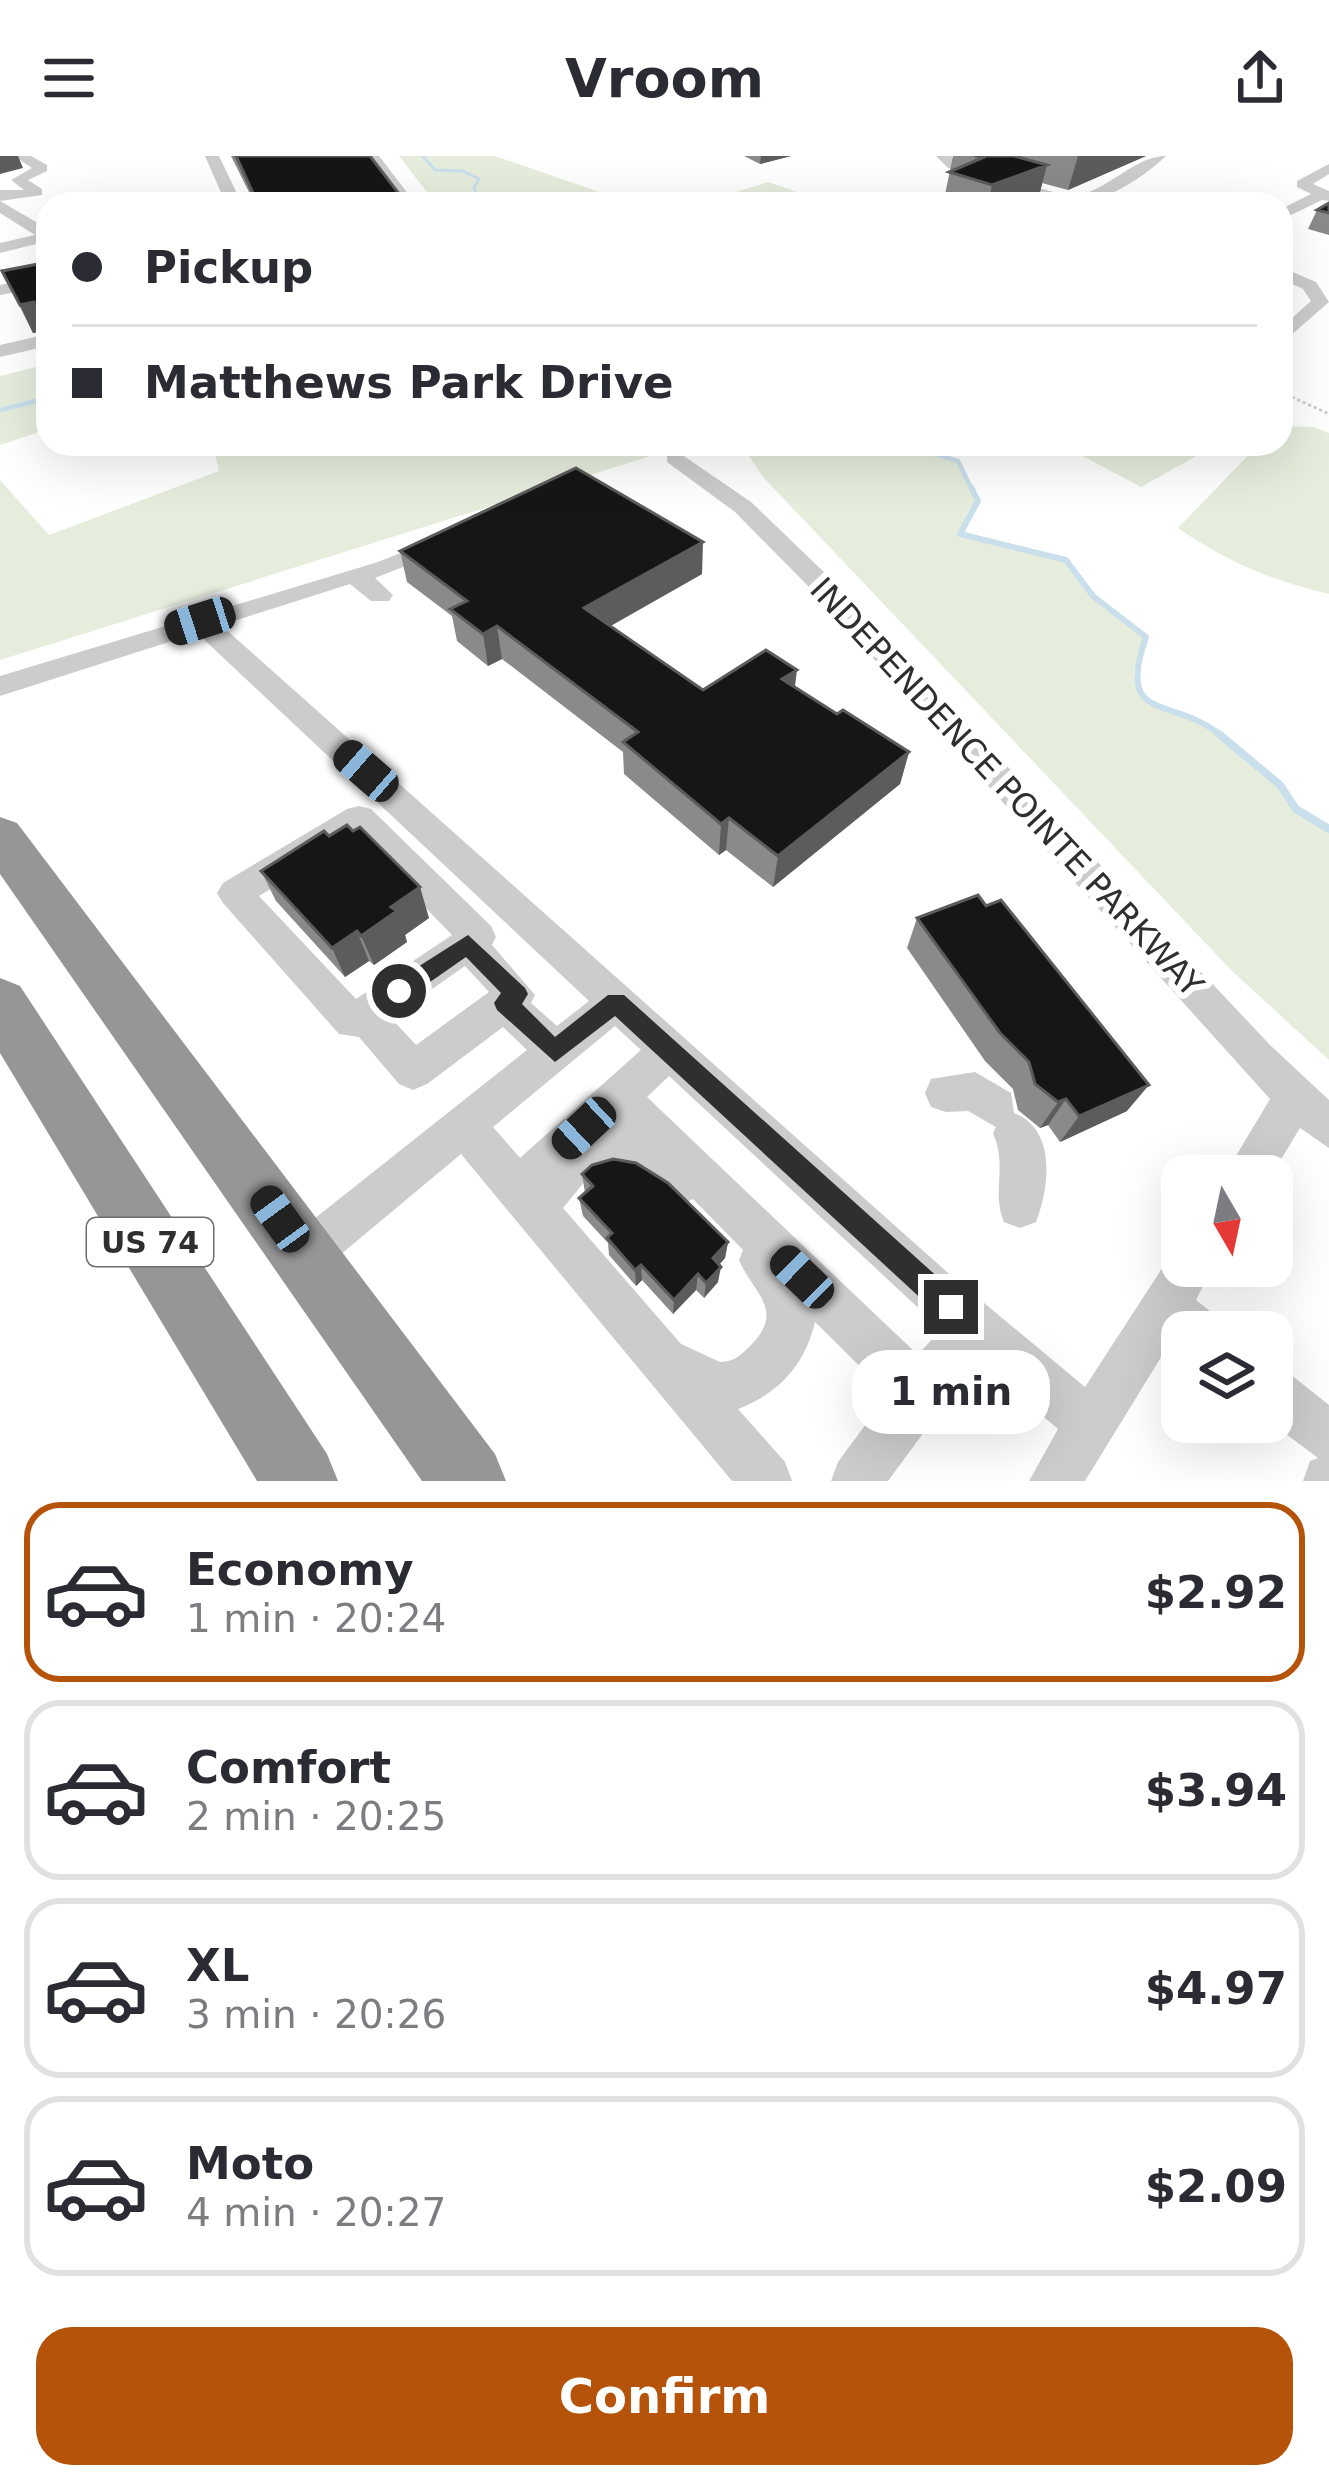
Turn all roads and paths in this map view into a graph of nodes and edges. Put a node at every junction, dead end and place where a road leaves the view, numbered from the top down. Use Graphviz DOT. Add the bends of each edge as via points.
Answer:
graph roads {
  1 [pos="22,156"];
  2 [pos="212,156"];
  3 [pos="372,156"];
  4 [pos="943,156"];
  5 [pos="1159,156"];
  6 [pos="1329,167"];
  7 [pos="36,192"];
  8 [pos="37,192"];
  9 [pos="228,192"];
  10 [pos="399,192"];
  11 [pos="1043,192"];
  12 [pos="1100,192"];
  13 [pos="1324,197"];
  14 [pos="2,200"];
  15 [pos="1293,210"];
  16 [pos="36,227"];
  17 [pos="7,246"];
  18 [pos="31,255"];
  19 [pos="1293,262"];
  20 [pos="0,268"];
  21 [pos="1293,278"];
  22 [pos="1329,280"];
  23 [pos="36,283"];
  24 [pos="25,285"];
  25 [pos="0,290"];
  26 [pos="1293,327"];
  27 [pos="36,343"];
  28 [pos="0,351"];
  29 [pos="1293,398"];
  30 [pos="1329,414"];
  31 [pos="675,457"];
  32 [pos="466,533"];
  33 [pos="354,574"];
  34 [pos="380,595"];
  35 [pos="200,621"];
  36 [pos="0,686"];
  37 [pos="0,836"];
  38 [pos="468,944"];
  39 [pos="616,1002"];
  40 [pos="0,1003"];
  41 [pos="506,1003"];
  42 [pos="364,1015"];
  43 [pos="669,1050"];
  44 [pos="555,1052"];
  45 [pos="946,1093"];
  46 [pos="1296,1096"];
  47 [pos="618,1097"];
  48 [pos="464,1125"];
  49 [pos="1329,1128"];
  50 [pos="1259,1155"];
  51 [pos="527,1200"];
  52 [pos="1020,1206"];
  53 [pos="306,1254"];
  54 [pos="1184,1301"];
  55 [pos="833,1307"];
  56 [pos="974,1327"];
  57 [pos="663,1360"];
  58 [pos="920,1391"];
  59 [pos="1293,1409"];
  60 [pos="1091,1424"];
  61 [pos="723,1429"];
  62 [pos="1329,1437"];
  63 [pos="300,1481"];
  64 [pos="468,1481"];
  65 [pos="766,1481"];
  66 [pos="856,1481"];
  67 [pos="1055,1481"];
  1 -- 8 [label="street" via="42,168 18,180"];
  2 -- 9 [label="street"];
  3 -- 10 [label="street"];
  4 -- 11 [label="street"];
  5 -- 12 [label="street"];
  6 -- 13 [label="street" via="1302,184"];
  7 -- 14 [label="street"];
  13 -- 15 [label="street"];
  14 -- 16 [label="street"];
  17 -- 18 [label="street"];
  19 -- 22 [label="street"];
  20 -- 24 [label="street"];
  21 -- 26 [label="street" via="1320,302"];
  23 -- 24 [label="street"];
  24 -- 25 [label="street"];
  27 -- 28 [label="street"];
  29 -- 30 [label="path"];
  31 -- 46 [label="street, INDEPENDENCE POINTE PARKWAY" via="793,555"];
  32 -- 33 [label="street"];
  33 -- 34 [label="street"];
  33 -- 35 [label="street"];
  35 -- 36 [label="street"];
  35 -- 39 [label="street"];
  37 -- 53 [label="highway"];
  38 -- 41 [label="street" via="517,994"];
  38 -- 42 [label="street"];
  38 -- 42 [label="street" via="478,937 358,818 235,893 353,1022"];
  39 -- 43 [label="street"];
  39 -- 44 [label="street"];
  40 -- 63 [label="highway, US 74"];
  41 -- 42 [label="street" via="413,1071"];
  41 -- 44 [label="street"];
  43 -- 47 [label="street"];
  43 -- 56 [label="street"];
  44 -- 48 [label="street"];
  45 -- 52 [label="street" via="975,1091 1025,1149"];
  46 -- 49 [label="street, INDEPENDENCE POINTE PARKWAY"];
  46 -- 50 [label="street"];
  47 -- 51 [label="street"];
  47 -- 55 [label="street"];
  48 -- 51 [label="street"];
  48 -- 53 [label="street"];
  51 -- 57 [label="street"];
  51 -- 57 [label="street" via="568,1167 616,1152 659,1160 788,1292 788,1334 745,1383 720,1387"];
  53 -- 64 [label="highway"];
  54 -- 60 [label="street"];
  55 -- 58 [label="street"];
  55 -- 61 [label="street"];
  56 -- 58 [label="street"];
  56 -- 60 [label="street"];
  57 -- 61 [label="street"];
  58 -- 66 [label="street"];
  59 -- 62 [label="street"];
  60 -- 67 [label="street"];
  61 -- 65 [label="street"];
}
